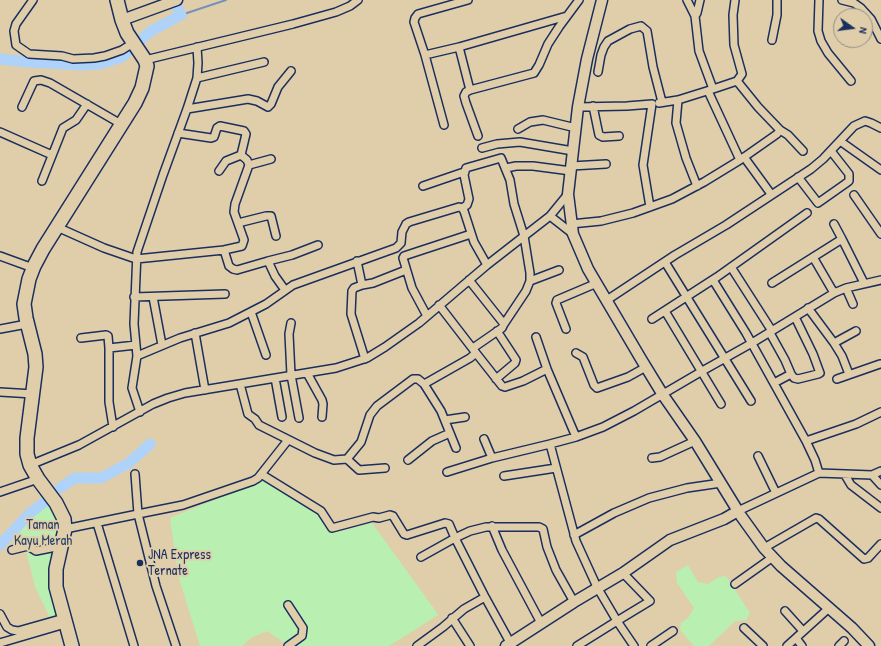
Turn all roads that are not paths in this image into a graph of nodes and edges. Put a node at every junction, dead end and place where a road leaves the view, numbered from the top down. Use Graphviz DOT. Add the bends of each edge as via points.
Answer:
graph roads {
  1 [pos="33,0"];
  2 [pos="117,0"];
  3 [pos="358,0"];
  4 [pos="466,0"];
  5 [pos="579,0"];
  6 [pos="602,0"];
  7 [pos="687,0"];
  8 [pos="700,0"];
  9 [pos="735,0"];
  10 [pos="777,0"];
  11 [pos="819,0"];
  12 [pos="842,0"];
  13 [pos="174,1"];
  14 [pos="567,16"];
  15 [pos="695,16"];
  16 [pos="122,20"];
  17 [pos="881,39"];
  18 [pos="772,40"];
  19 [pos="197,47"];
  20 [pos="459,47"];
  21 [pos="138,50"];
  22 [pos="425,55"];
  23 [pos="264,62"];
  24 [pos="291,71"];
  25 [pos="598,72"];
  26 [pos="197,78"];
  27 [pos="737,81"];
  28 [pos="851,81"];
  29 [pos="470,90"];
  30 [pos="710,90"];
  31 [pos="678,100"];
  32 [pos="662,102"];
  33 [pos="87,104"];
  34 [pos="652,104"];
  35 [pos="593,106"];
  36 [pos="578,107"];
  37 [pos="22,108"];
  38 [pos="187,109"];
  39 [pos="121,124"];
  40 [pos="444,126"];
  41 [pos="576,128"];
  42 [pos="881,128"];
  43 [pos="518,129"];
  44 [pos="780,130"];
  45 [pos="0,132"];
  46 [pos="178,133"];
  47 [pos="478,136"];
  48 [pos="619,136"];
  49 [pos="840,141"];
  50 [pos="482,148"];
  51 [pos="573,151"];
  52 [pos="804,151"];
  53 [pos="831,151"];
  54 [pos="52,155"];
  55 [pos="241,155"];
  56 [pos="271,159"];
  57 [pos="742,159"];
  58 [pos="606,164"];
  59 [pos="249,165"];
  60 [pos="506,168"];
  61 [pos="571,169"];
  62 [pos="881,170"];
  63 [pos="220,172"];
  64 [pos="464,172"];
  65 [pos="798,177"];
  66 [pos="42,181"];
  67 [pos="423,186"];
  68 [pos="697,186"];
  69 [pos="568,194"];
  70 [pos="771,194"];
  71 [pos="854,195"];
  72 [pos="650,207"];
  73 [pos="462,208"];
  74 [pos="807,213"];
  75 [pos="550,216"];
  76 [pos="238,223"];
  77 [pos="571,224"];
  78 [pos="834,224"];
  79 [pos="57,227"];
  80 [pos="471,234"];
  81 [pos="572,234"];
  82 [pos="881,234"];
  83 [pos="276,236"];
  84 [pos="524,236"];
  85 [pos="842,239"];
  86 [pos="318,245"];
  87 [pos="224,250"];
  88 [pos="0,256"];
  89 [pos="813,257"];
  90 [pos="136,259"];
  91 [pos="268,261"];
  92 [pos="357,261"];
  93 [pos="665,262"];
  94 [pos="487,265"];
  95 [pos="731,267"];
  96 [pos="33,268"];
  97 [pos="406,270"];
  98 [pos="559,270"];
  99 [pos="469,280"];
  100 [pos="713,280"];
  101 [pos="881,280"];
  102 [pos="530,281"];
  103 [pos="597,283"];
  104 [pos="772,283"];
  105 [pos="864,283"];
  106 [pos="362,285"];
  107 [pos="846,288"];
  108 [pos="285,290"];
  109 [pos="834,293"];
  110 [pos="225,294"];
  111 [pos="134,297"];
  112 [pos="154,297"];
  113 [pos="687,297"];
  114 [pos="607,300"];
  115 [pos="853,304"];
  116 [pos="439,305"];
  117 [pos="808,308"];
  118 [pos="665,311"];
  119 [pos="251,312"];
  120 [pos="427,316"];
  121 [pos="795,317"];
  122 [pos="652,319"];
  123 [pos="291,323"];
  124 [pos="27,324"];
  125 [pos="504,324"];
  126 [pos="0,329"];
  127 [pos="566,329"];
  128 [pos="497,331"];
  129 [pos="856,331"];
  130 [pos="771,332"];
  131 [pos="195,333"];
  132 [pos="536,337"];
  133 [pos="81,338"];
  134 [pos="834,343"];
  135 [pos="752,344"];
  136 [pos="136,345"];
  137 [pos="162,345"];
  138 [pos="109,348"];
  139 [pos="474,350"];
  140 [pos="576,353"];
  141 [pos="266,355"];
  142 [pos="137,356"];
  143 [pos="724,358"];
  144 [pos="365,359"];
  145 [pos="880,364"];
  146 [pos="646,367"];
  147 [pos="547,369"];
  148 [pos="307,372"];
  149 [pos="701,372"];
  150 [pos="791,374"];
  151 [pos="849,374"];
  152 [pos="291,376"];
  153 [pos="275,378"];
  154 [pos="496,379"];
  155 [pos="837,379"];
  156 [pos="774,383"];
  157 [pos="240,384"];
  158 [pos="424,384"];
  159 [pos="205,390"];
  160 [pos="0,392"];
  161 [pos="32,394"];
  162 [pos="663,395"];
  163 [pos="750,401"];
  164 [pos="721,404"];
  165 [pos="140,412"];
  166 [pos="881,412"];
  167 [pos="465,416"];
  168 [pos="282,417"];
  169 [pos="322,417"];
  170 [pos="299,418"];
  171 [pos="445,420"];
  172 [pos="113,427"];
  173 [pos="450,433"];
  174 [pos="576,437"];
  175 [pos="693,438"];
  176 [pos="288,440"];
  177 [pos="484,440"];
  178 [pos="806,441"];
  179 [pos="550,444"];
  180 [pos="456,448"];
  181 [pos="758,456"];
  182 [pos="492,458"];
  183 [pos="652,458"];
  184 [pos="347,459"];
  185 [pos="408,460"];
  186 [pos="30,465"];
  187 [pos="385,468"];
  188 [pos="556,468"];
  189 [pos="264,470"];
  190 [pos="881,471"];
  191 [pos="447,472"];
  192 [pos="819,473"];
  193 [pos="135,474"];
  194 [pos="845,475"];
  195 [pos="872,475"];
  196 [pos="504,476"];
  197 [pos="721,483"];
  198 [pos="42,484"];
  199 [pos="881,485"];
  200 [pos="0,492"];
  201 [pos="776,493"];
  202 [pos="881,508"];
  203 [pos="738,511"];
  204 [pos="138,514"];
  205 [pos="97,523"];
  206 [pos="492,526"];
  207 [pos="65,529"];
  208 [pos="574,535"];
  209 [pos="454,538"];
  210 [pos="881,544"];
  211 [pos="61,546"];
  212 [pos="764,548"];
  213 [pos="12,550"];
  214 [pos="421,556"];
  215 [pos="773,557"];
  216 [pos="623,573"];
  217 [pos="735,584"];
  218 [pos="597,588"];
  219 [pos="485,597"];
  220 [pos="574,602"];
  221 [pos="288,604"];
  222 [pos="829,608"];
  223 [pos="785,611"];
  224 [pos="0,614"];
  225 [pos="452,618"];
  226 [pos="65,621"];
  227 [pos="617,621"];
  228 [pos="541,623"];
  229 [pos="744,628"];
  230 [pos="673,631"];
  231 [pos="803,631"];
  232 [pos="796,638"];
  233 [pos="0,643"];
  234 [pos="510,645"];
  235 [pos="72,646"];
  236 [pos="134,646"];
  237 [pos="176,646"];
  238 [pos="288,646"];
  239 [pos="417,646"];
  240 [pos="470,646"];
  241 [pos="577,646"];
  242 [pos="634,646"];
  243 [pos="651,646"];
  244 [pos="764,646"];
  245 [pos="787,646"];
  246 [pos="802,646"];
  247 [pos="869,646"];
  1 -- 21 [label="street" via="14,31 16,45 29,54 94,58 122,50"];
  2 -- 16 [label="highway"];
  3 -- 19 [label="street" via="336,12"];
  4 -- 22 [label="street" via="418,14 415,18 414,22"];
  5 -- 14 [label="street"];
  6 -- 36 [label="street"];
  7 -- 15 [label="street"];
  8 -- 15 [label="street"];
  9 -- 27 [label="street" via="734,45 742,74"];
  10 -- 18 [label="street"];
  11 -- 28 [label="street" via="818,31 821,41"];
  12 -- 17 [label="street" via="856,5 866,13"];
  13 -- 16 [label="street"];
  14 -- 20 [label="street"];
  14 -- 29 [label="street" via="548,44 534,73"];
  15 -- 30 [label="street" via="699,51"];
  16 -- 21 [label="highway"];
  19 -- 21 [label="street"];
  19 -- 26 [label="street"];
  20 -- 22 [label="street"];
  20 -- 29 [label="street"];
  21 -- 39 [label="highway" via="147,66 142,88"];
  22 -- 40 [label="street"];
  23 -- 26 [label="street"];
  24 -- 38 [label="street" via="278,87 268,107 248,99"];
  25 -- 32 [label="street" via="601,55 608,41 641,26 647,31"];
  26 -- 38 [label="street"];
  27 -- 30 [label="street"];
  27 -- 44 [label="street"];
  29 -- 47 [label="street" via="464,96"];
  30 -- 31 [label="street"];
  30 -- 57 [label="street"];
  31 -- 32 [label="street"];
  31 -- 68 [label="street" via="676,123"];
  32 -- 34 [label="street"];
  33 -- 37 [label="street" via="50,83 37,80 34,81"];
  33 -- 39 [label="street"];
  33 -- 54 [label="street" via="76,120 63,128"];
  34 -- 35 [label="street"];
  34 -- 72 [label="street" via="643,165"];
  35 -- 36 [label="street"];
  35 -- 48 [label="street" via="599,135"];
  36 -- 41 [label="street"];
  38 -- 46 [label="street"];
  39 -- 79 [label="highway"];
  41 -- 43 [label="street" via="543,120 530,122"];
  41 -- 51 [label="street"];
  42 -- 49 [label="street" via="871,122 860,123 849,130"];
  44 -- 52 [label="street" via="788,134"];
  44 -- 57 [label="street"];
  45 -- 54 [label="street"];
  46 -- 55 [label="street" via="211,138 220,126 244,131 246,134"];
  46 -- 90 [label="street"];
  49 -- 53 [label="street"];
  49 -- 62 [label="street"];
  50 -- 51 [label="street" via="520,142"];
  51 -- 61 [label="street"];
  53 -- 65 [label="street"];
  53 -- 65 [label="street" via="849,174 849,181 818,203"];
  54 -- 66 [label="street"];
  55 -- 59 [label="street"];
  55 -- 63 [label="street" via="226,161"];
  56 -- 59 [label="street"];
  57 -- 68 [label="street"];
  57 -- 70 [label="street"];
  58 -- 61 [label="street"];
  59 -- 76 [label="street" via="235,204 234,212"];
  60 -- 61 [label="street" via="533,166"];
  60 -- 64 [label="street" via="499,157 467,168"];
  60 -- 84 [label="street"];
  61 -- 69 [label="street"];
  64 -- 67 [label="street"];
  64 -- 73 [label="street" via="469,199 467,206"];
  65 -- 70 [label="street"];
  68 -- 72 [label="street"];
  69 -- 75 [label="street"];
  69 -- 77 [label="street"];
  70 -- 93 [label="street"];
  71 -- 82 [label="street"];
  72 -- 77 [label="street" via="633,214 601,221"];
  73 -- 80 [label="street"];
  73 -- 92 [label="street" via="409,222 404,228 400,246"];
  74 -- 95 [label="street"];
  75 -- 81 [label="street"];
  75 -- 84 [label="street"];
  76 -- 83 [label="street" via="271,216"];
  76 -- 87 [label="street" via="244,243 242,246"];
  77 -- 81 [label="street"];
  78 -- 85 [label="street"];
  79 -- 90 [label="street"];
  79 -- 96 [label="highway"];
  80 -- 94 [label="street"];
  80 -- 97 [label="street" via="406,255 403,258"];
  81 -- 103 [label="street"];
  84 -- 94 [label="street"];
  84 -- 102 [label="street"];
  85 -- 89 [label="street"];
  85 -- 105 [label="street"];
  86 -- 91 [label="street"];
  87 -- 90 [label="street"];
  87 -- 91 [label="street" via="230,266 237,270"];
  88 -- 96 [label="street"];
  89 -- 104 [label="street"];
  89 -- 109 [label="street"];
  90 -- 111 [label="street"];
  91 -- 108 [label="street"];
  92 -- 106 [label="street"];
  92 -- 108 [label="street"];
  93 -- 113 [label="street"];
  93 -- 114 [label="street"];
  94 -- 99 [label="street"];
  95 -- 100 [label="street"];
  95 -- 130 [label="street"];
  96 -- 124 [label="highway" via="24,304"];
  97 -- 106 [label="street" via="373,284"];
  97 -- 120 [label="street" via="412,288"];
  98 -- 102 [label="street"];
  99 -- 116 [label="street"];
  99 -- 125 [label="street"];
  100 -- 113 [label="street"];
  100 -- 135 [label="street"];
  101 -- 105 [label="street"];
  102 -- 125 [label="street"];
  103 -- 114 [label="street"];
  103 -- 127 [label="street" via="557,300"];
  105 -- 107 [label="street"];
  106 -- 144 [label="street" via="353,289 351,304 354,326"];
  107 -- 109 [label="street"];
  107 -- 115 [label="street"];
  108 -- 119 [label="street"];
  109 -- 117 [label="street"];
  110 -- 112 [label="street"];
  111 -- 112 [label="street"];
  111 -- 136 [label="street"];
  112 -- 137 [label="street"];
  113 -- 118 [label="street"];
  113 -- 143 [label="street"];
  114 -- 146 [label="street"];
  116 -- 120 [label="street"];
  116 -- 139 [label="street"];
  117 -- 121 [label="street"];
  117 -- 134 [label="street"];
  118 -- 122 [label="street"];
  118 -- 149 [label="street"];
  119 -- 131 [label="street" via="229,323"];
  119 -- 141 [label="street"];
  120 -- 144 [label="street"];
  121 -- 130 [label="street"];
  121 -- 150 [label="street" via="814,354 820,373 798,379"];
  123 -- 152 [label="street"];
  124 -- 126 [label="street"];
  124 -- 161 [label="highway" via="36,367"];
  125 -- 128 [label="street"];
  128 -- 139 [label="street"];
  128 -- 154 [label="street" via="516,360"];
  129 -- 134 [label="street"];
  130 -- 135 [label="street"];
  130 -- 150 [label="street"];
  131 -- 137 [label="street"];
  131 -- 159 [label="street"];
  132 -- 147 [label="street"];
  133 -- 138 [label="street" via="107,336"];
  134 -- 151 [label="street"];
  135 -- 143 [label="street"];
  135 -- 156 [label="street"];
  136 -- 138 [label="street"];
  136 -- 142 [label="street"];
  137 -- 142 [label="street"];
  138 -- 172 [label="street" via="109,402"];
  139 -- 154 [label="street"];
  139 -- 158 [label="street" via="470,358"];
  140 -- 146 [label="street" via="583,358 596,388 628,377"];
  142 -- 165 [label="street" via="132,388"];
  143 -- 149 [label="street"];
  143 -- 163 [label="street"];
  144 -- 148 [label="street" via="336,368"];
  145 -- 151 [label="street"];
  146 -- 162 [label="street"];
  147 -- 154 [label="street" via="505,387"];
  147 -- 174 [label="street"];
  148 -- 152 [label="street"];
  148 -- 169 [label="street" via="322,400"];
  149 -- 162 [label="street"];
  149 -- 164 [label="street"];
  150 -- 156 [label="street"];
  151 -- 155 [label="street"];
  152 -- 153 [label="street"];
  152 -- 170 [label="street"];
  153 -- 157 [label="street"];
  153 -- 168 [label="street"];
  156 -- 178 [label="street"];
  157 -- 159 [label="street"];
  157 -- 176 [label="street" via="248,414 259,425"];
  158 -- 171 [label="street"];
  158 -- 184 [label="street" via="418,379 413,379 377,406 370,415 361,442"];
  159 -- 165 [label="street" via="168,398"];
  160 -- 161 [label="street"];
  161 -- 186 [label="highway" via="27,438"];
  162 -- 174 [label="street" via="603,427"];
  162 -- 175 [label="street"];
  165 -- 172 [label="street"];
  166 -- 178 [label="street" via="856,424"];
  167 -- 171 [label="street"];
  171 -- 173 [label="street"];
  172 -- 186 [label="street" via="79,445"];
  173 -- 180 [label="street"];
  173 -- 185 [label="street" via="432,441"];
  174 -- 179 [label="street"];
  175 -- 183 [label="street" via="660,457"];
  175 -- 197 [label="street"];
  176 -- 184 [label="street" via="334,460"];
  176 -- 189 [label="street"];
  177 -- 182 [label="street"];
  178 -- 192 [label="street" via="816,460"];
  179 -- 182 [label="street"];
  179 -- 188 [label="street"];
  181 -- 201 [label="street"];
  182 -- 191 [label="street"];
  184 -- 187 [label="street" via="359,470"];
  186 -- 198 [label="highway"];
  188 -- 196 [label="street"];
  188 -- 208 [label="street"];
  189 -- 204 [label="street" via="258,478 247,484 183,505"];
  189 -- 209 [label="street" via="321,511 332,528 392,515 406,535 448,523"];
  190 -- 195 [label="street"];
  192 -- 194 [label="street"];
  192 -- 201 [label="street"];
  193 -- 204 [label="street"];
  194 -- 195 [label="street"];
  194 -- 202 [label="street" via="850,485"];
  195 -- 199 [label="street"];
  197 -- 203 [label="street"];
  197 -- 208 [label="street" via="687,488 649,498 614,513"];
  198 -- 200 [label="street"];
  198 -- 207 [label="highway" via="61,512"];
  201 -- 203 [label="street"];
  203 -- 212 [label="street"];
  203 -- 216 [label="street" via="670,540"];
  204 -- 205 [label="street"];
  204 -- 237 [label="street" via="156,586"];
  205 -- 207 [label="street"];
  205 -- 236 [label="street"];
  206 -- 209 [label="street"];
  206 -- 220 [label="street" via="543,529 556,570"];
  206 -- 228 [label="street"];
  207 -- 211 [label="highway"];
  208 -- 218 [label="street"];
  209 -- 214 [label="street"];
  209 -- 219 [label="street"];
  210 -- 212 [label="street" via="864,559 816,518"];
  211 -- 213 [label="street" via="36,551 28,546"];
  211 -- 226 [label="highway" via="56,568 56,587"];
  212 -- 215 [label="street"];
  215 -- 217 [label="street"];
  215 -- 222 [label="street"];
  216 -- 218 [label="street"];
  216 -- 227 [label="street" via="650,601"];
  218 -- 220 [label="street"];
  218 -- 227 [label="street"];
  219 -- 225 [label="street"];
  219 -- 234 [label="street"];
  220 -- 228 [label="street"];
  221 -- 238 [label="street" via="303,628 302,636"];
  222 -- 231 [label="street"];
  222 -- 247 [label="street"];
  223 -- 231 [label="street"];
  224 -- 226 [label="street" via="7,627 18,631"];
  225 -- 239 [label="street"];
  225 -- 240 [label="street"];
  226 -- 233 [label="street"];
  226 -- 235 [label="highway"];
  227 -- 241 [label="street"];
  227 -- 242 [label="street"];
  228 -- 234 [label="street"];
  229 -- 244 [label="street"];
  230 -- 243 [label="street"];
  231 -- 232 [label="street"];
  232 -- 245 [label="street"];
  232 -- 246 [label="street"];
}
